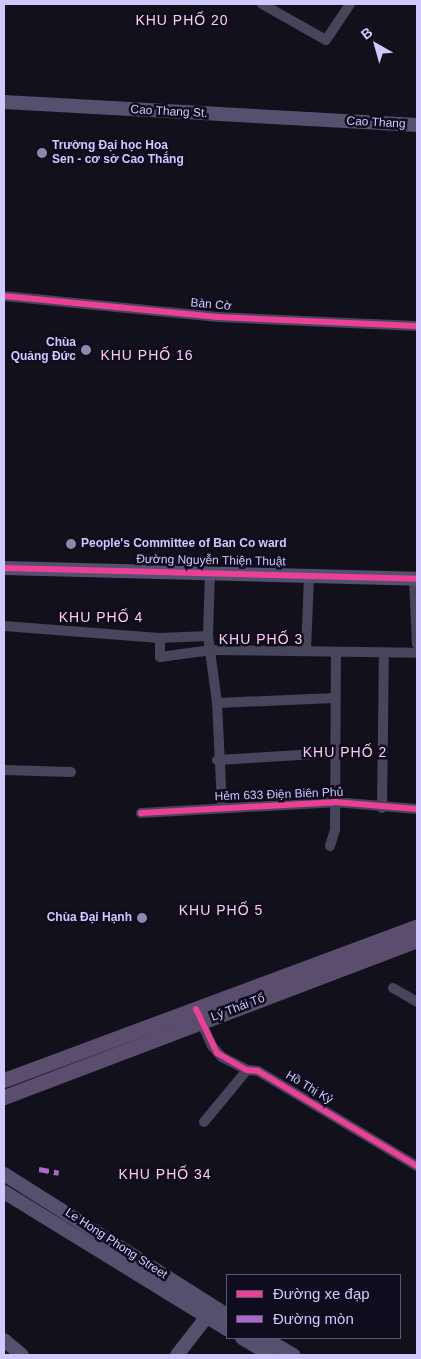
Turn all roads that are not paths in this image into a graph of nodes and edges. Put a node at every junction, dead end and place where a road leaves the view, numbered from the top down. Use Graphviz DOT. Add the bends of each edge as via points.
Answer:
graph roads {
  1 [pos="262,4"];
  2 [pos="350,4"];
  3 [pos="4,102"];
  4 [pos="417,125"];
  5 [pos="4,296"];
  6 [pos="417,326"];
  7 [pos="4,568"];
  8 [pos="210,572"];
  9 [pos="309,576"];
  10 [pos="416,579"];
  11 [pos="4,626"];
  12 [pos="208,636"];
  13 [pos="160,638"];
  14 [pos="417,644"];
  15 [pos="212,650"];
  16 [pos="306,651"];
  17 [pos="417,653"];
  18 [pos="336,654"];
  19 [pos="384,654"];
  20 [pos="334,698"];
  21 [pos="216,703"];
  22 [pos="334,752"];
  23 [pos="217,760"];
  24 [pos="4,770"];
  25 [pos="71,772"];
  26 [pos="335,802"];
  27 [pos="222,807"];
  28 [pos="382,808"];
  29 [pos="417,809"];
  30 [pos="141,813"];
  31 [pos="330,846"];
  32 [pos="417,926"];
  33 [pos="417,940"];
  34 [pos="393,988"];
  35 [pos="417,1002"];
  36 [pos="199,1015"];
  37 [pos="247,1070"];
  38 [pos="4,1080"];
  39 [pos="4,1097"];
  40 [pos="204,1122"];
  41 [pos="417,1166"];
  42 [pos="4,1174"];
  43 [pos="4,1192"];
  44 [pos="210,1313"];
  45 [pos="226,1315"];
  46 [pos="226,1328"];
  47 [pos="244,1339"];
  48 [pos="266,1339"];
  49 [pos="4,1340"];
  50 [pos="22,1355"];
  51 [pos="177,1355"];
  52 [pos="270,1355"];
  53 [pos="293,1355"];
  1 -- 2 [label="street" via="326,40"];
  3 -- 4 [label="main road, Cao Thang"];
  5 -- 6 [label="street, Bàn Cờ" via="218,317"];
  7 -- 8 [label="main road, Đường Nguyễn Thiện Thuật"];
  8 -- 9 [label="main road, Đường Nguyễn Thiện Thuật"];
  8 -- 12 [label="street"];
  9 -- 10 [label="main road, Đường Nguyễn Thiện Thuật"];
  9 -- 16 [label="street"];
  10 -- 14 [label="street"];
  11 -- 13 [label="street"];
  12 -- 13 [label="street"];
  12 -- 15 [label="street"];
  13 -- 15 [label="street" via="160,657"];
  15 -- 16 [label="street"];
  15 -- 21 [label="street"];
  16 -- 18 [label="street"];
  17 -- 19 [label="street"];
  18 -- 19 [label="street"];
  18 -- 20 [label="street"];
  19 -- 28 [label="street"];
  20 -- 21 [label="street"];
  20 -- 22 [label="street"];
  21 -- 23 [label="street"];
  22 -- 23 [label="street"];
  22 -- 26 [label="street"];
  23 -- 27 [label="street"];
  24 -- 25 [label="street"];
  26 -- 27 [label="street, Hẻm 633 Ðiện Biên Phủ"];
  26 -- 28 [label="street, Hẻm 633 Ðiện Biên Phủ"];
  26 -- 31 [label="street" via="335,830"];
  27 -- 30 [label="street, Hẻm 633 Ðiện Biên Phủ"];
  28 -- 29 [label="street, Hẻm 633 Ðiện Biên Phủ"];
  32 -- 36 [label="main road, Lý Thái Tổ"];
  33 -- 36 [label="main road, Lý Thái Tổ"];
  34 -- 35 [label="street"];
  36 -- 37 [label="street, Hồ Thị Kỷ" via="217,1053"];
  36 -- 38 [label="main road, Lý Thái Tổ"];
  36 -- 39 [label="main road, Lý Thái Tổ"];
  37 -- 40 [label="street"];
  37 -- 41 [label="street, Hồ Thị Kỷ" via="258,1071"];
  42 -- 44 [label="main road, Le Hong Phong Street"];
  43 -- 44 [label="main road, Le Hong Phong Street"];
  44 -- 45 [label="main road, Le Hong Phong Street"];
  44 -- 46 [label="main road, Le Hong Phong Street"];
  44 -- 51 [label="main road"];
  47 -- 52 [label="main road"];
  48 -- 53 [label="main road"];
  49 -- 50 [label="main road"];
}
